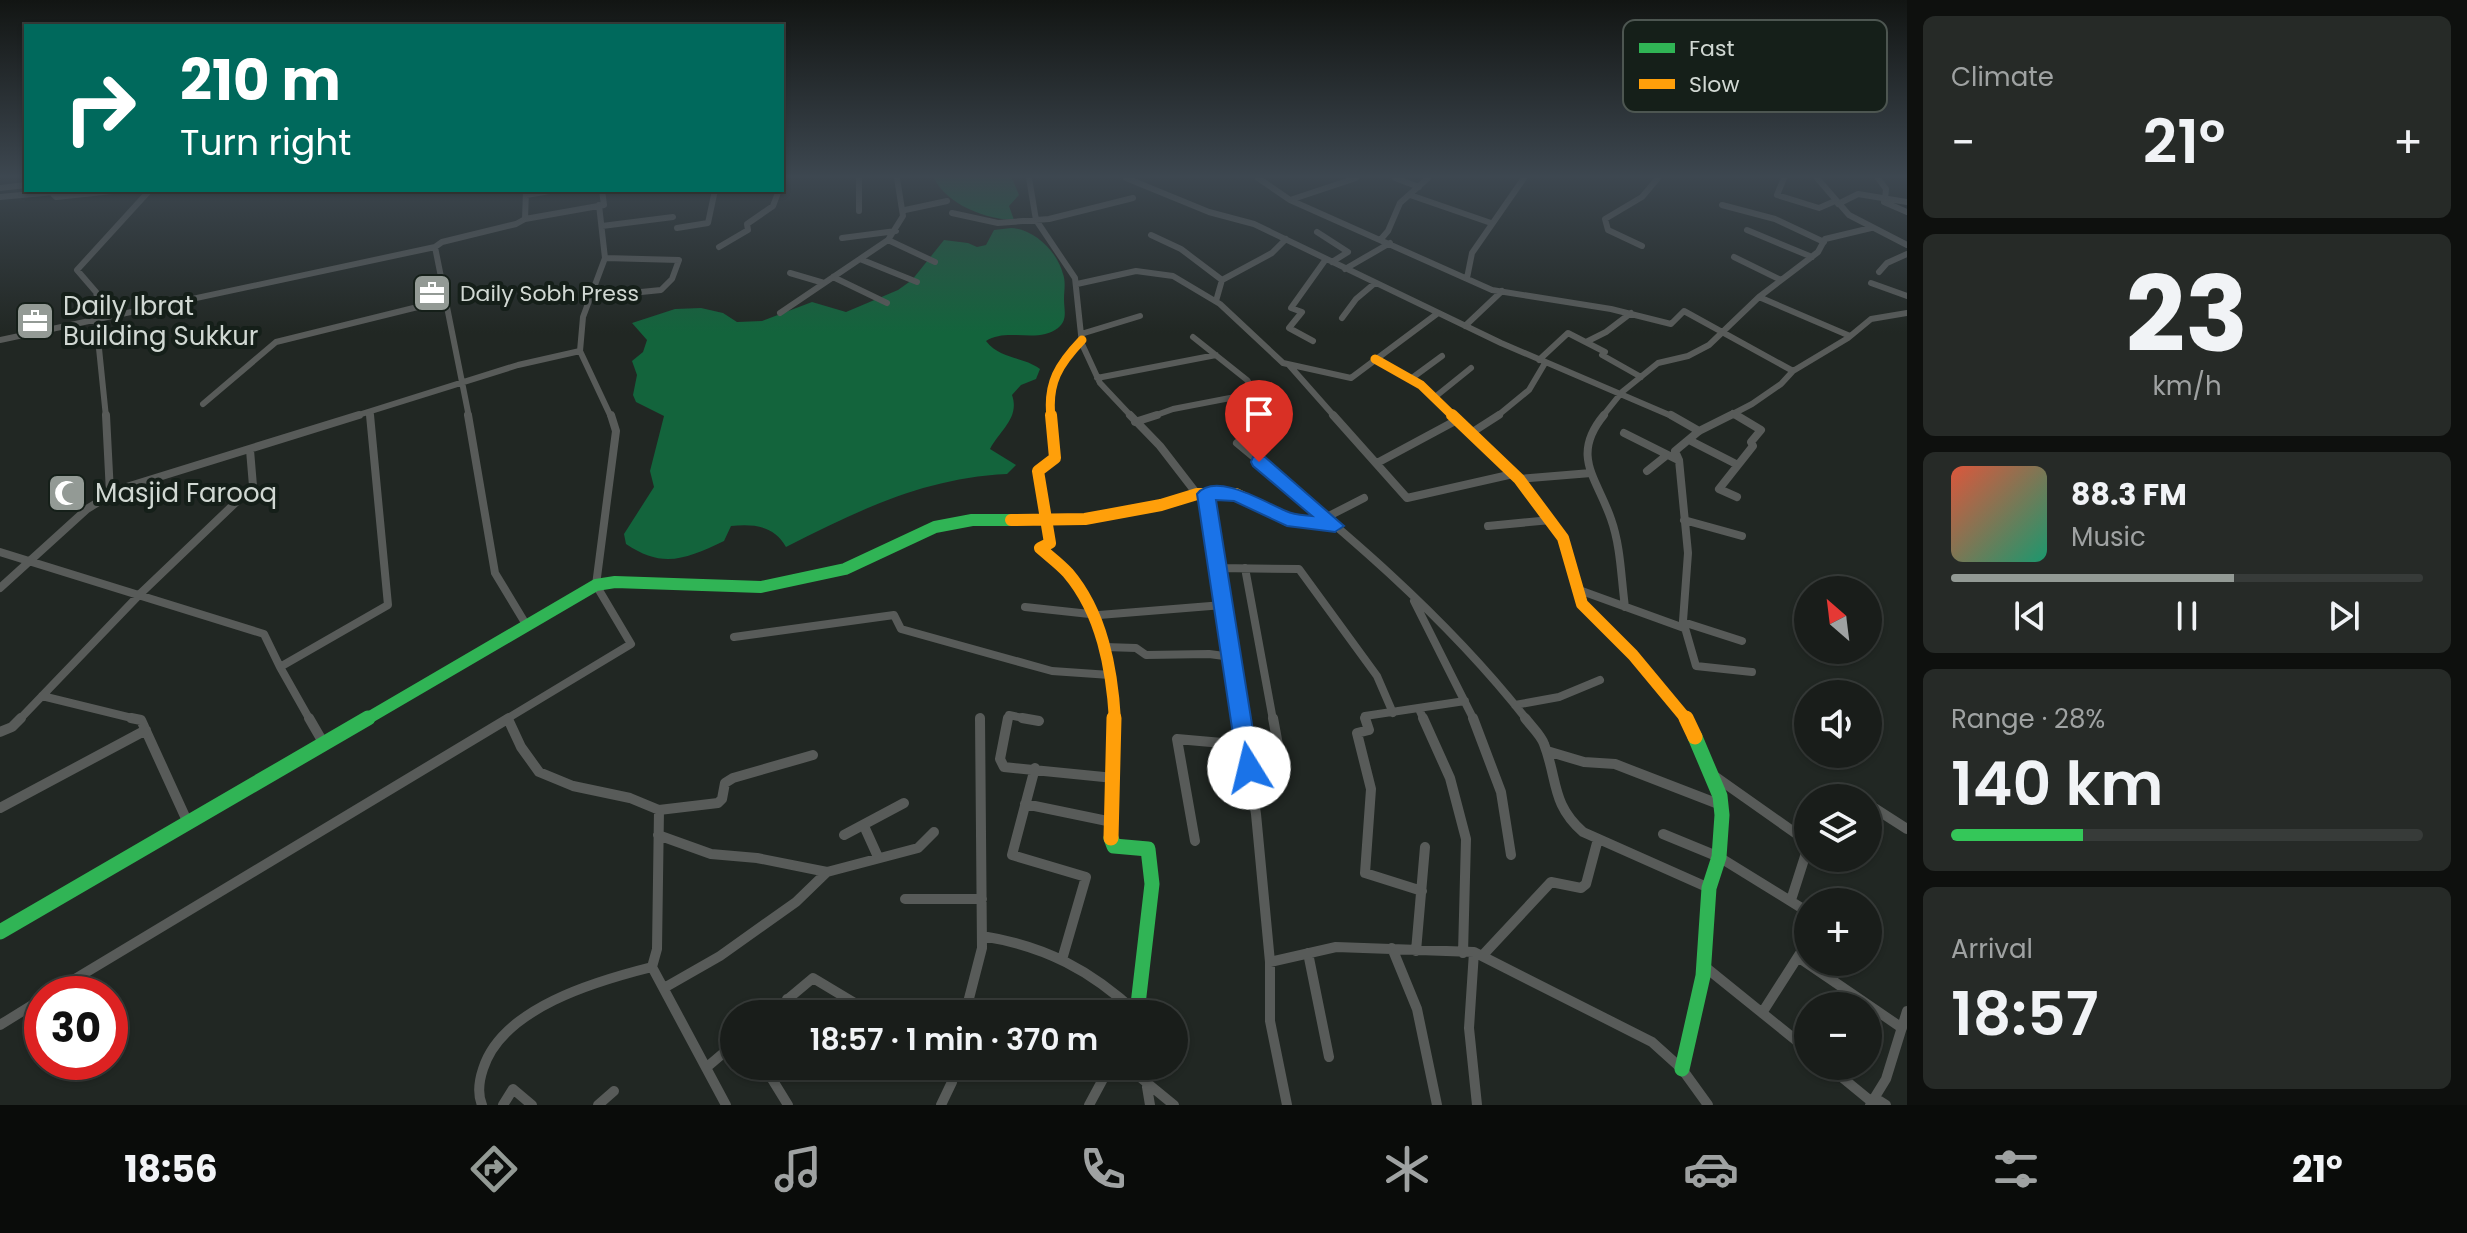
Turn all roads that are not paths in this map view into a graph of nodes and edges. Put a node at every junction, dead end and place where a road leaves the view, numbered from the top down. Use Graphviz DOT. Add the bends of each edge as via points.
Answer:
graph roads {
  1 [pos="114,230"];
  2 [pos="487,230"];
  3 [pos="602,230"];
  4 [pos="748,230"];
  5 [pos="1043,230"];
  6 [pos="1266,230"];
  7 [pos="1359,230"];
  8 [pos="1389,230"];
  9 [pos="1487,230"];
  10 [pos="1608,230"];
  11 [pos="1747,230"];
  12 [pos="1798,230"];
  13 [pos="1862,230"];
  14 [pos="1874,230"];
  15 [pos="896,231"];
  16 [pos="1317,232"];
  17 [pos="1151,235"];
  18 [pos="842,238"];
  19 [pos="1286,239"];
  20 [pos="1381,239"];
  21 [pos="888,240"];
  22 [pos="1824,242"];
  23 [pos="1390,243"];
  24 [pos="1907,245"];
  25 [pos="1642,246"];
  26 [pos="435,247"];
  27 [pos="719,247"];
  28 [pos="1907,254"];
  29 [pos="1734,257"];
  30 [pos="1812,257"];
  31 [pos="605,258"];
  32 [pos="860,259"];
  33 [pos="1329,261"];
  34 [pos="935,262"];
  35 [pos="1345,269"];
  36 [pos="1879,272"];
  37 [pos="790,273"];
  38 [pos="833,277"];
  39 [pos="1467,278"];
  40 [pos="1222,280"];
  41 [pos="1781,280"];
  42 [pos="917,282"];
  43 [pos="824,283"];
  44 [pos="1375,283"];
  45 [pos="1871,283"];
  46 [pos="1077,284"];
  47 [pos="1502,291"];
  48 [pos="1907,296"];
  49 [pos="591,297"];
  50 [pos="1759,297"];
  51 [pos="446,300"];
  52 [pos="1216,301"];
  53 [pos="887,303"];
  54 [pos="780,313"];
  55 [pos="1438,313"];
  56 [pos="1631,313"];
  57 [pos="1907,313"];
  58 [pos="1140,316"];
  59 [pos="1342,318"];
  60 [pos="96,319"];
  61 [pos="1465,326"];
  62 [pos="1721,332"];
  63 [pos="1850,336"];
  64 [pos="1082,337"];
  65 [pos="1193,337"];
  66 [pos="0,340"];
  67 [pos="1313,341"];
  68 [pos="1586,342"];
  69 [pos="580,351"];
  70 [pos="1216,355"];
  71 [pos="1442,356"];
  72 [pos="1375,359"];
  73 [pos="1542,361"];
  74 [pos="1289,364"];
  75 [pos="1471,368"];
  76 [pos="1793,371"];
  77 [pos="1641,377"];
  78 [pos="1097,378"];
  79 [pos="1412,378"];
  80 [pos="463,382"];
  81 [pos="1622,392"];
  82 [pos="1435,397"];
  83 [pos="203,404"];
  84 [pos="370,412"];
  85 [pos="1733,413"];
  86 [pos="1457,420"];
  87 [pos="1135,422"];
  88 [pos="1699,431"];
  89 [pos="1471,433"];
  90 [pos="1624,433"];
  91 [pos="1689,440"];
  92 [pos="1237,443"];
  93 [pos="250,450"];
  94 [pos="1667,455"];
  95 [pos="1679,460"];
  96 [pos="1377,463"];
  97 [pos="1738,465"];
  98 [pos="1647,471"];
  99 [pos="1591,473"];
  100 [pos="1516,477"];
  101 [pos="110,493"];
  102 [pos="1201,494"];
  103 [pos="1737,497"];
  104 [pos="1364,498"];
  105 [pos="1552,520"];
  106 [pos="1684,520"];
  107 [pos="1046,521"];
  108 [pos="1330,522"];
  109 [pos="1488,526"];
  110 [pos="1742,536"];
  111 [pos="0,552"];
  112 [pos="31,560"];
  113 [pos="1217,568"];
  114 [pos="1245,568"];
  115 [pos="596,585"];
  116 [pos="0,588"];
  117 [pos="1579,590"];
  118 [pos="1410,593"];
  119 [pos="140,594"];
  120 [pos="1223,605"];
  121 [pos="1025,607"];
  122 [pos="1625,607"];
  123 [pos="1093,617"];
  124 [pos="1684,625"];
  125 [pos="527,626"];
  126 [pos="734,637"];
  127 [pos="1742,641"];
  128 [pos="1105,647"];
  129 [pos="1232,657"];
  130 [pos="280,667"];
  131 [pos="1752,672"];
  132 [pos="1110,675"];
  133 [pos="1600,680"];
  134 [pos="42,696"];
  135 [pos="1465,701"];
  136 [pos="1515,705"];
  137 [pos="1419,709"];
  138 [pos="1393,713"];
  139 [pos="980,717"];
  140 [pos="508,719"];
  141 [pos="1039,721"];
  142 [pos="146,730"];
  143 [pos="0,732"];
  144 [pos="324,744"];
  145 [pos="1245,745"];
  146 [pos="1547,751"];
  147 [pos="813,755"];
  148 [pos="1035,768"];
  149 [pos="1283,772"];
  150 [pos="1709,772"];
  151 [pos="1114,778"];
  152 [pos="904,803"];
  153 [pos="1025,804"];
  154 [pos="1721,805"];
  155 [pos="0,808"];
  156 [pos="659,810"];
  157 [pos="1882,813"];
  158 [pos="1112,822"];
  159 [pos="188,823"];
  160 [pos="864,826"];
  161 [pos="1907,829"];
  162 [pos="934,832"];
  163 [pos="1663,834"];
  164 [pos="1794,834"];
  165 [pos="658,835"];
  166 [pos="844,835"];
  167 [pos="1598,839"];
  168 [pos="1195,841"];
  169 [pos="1425,847"];
  170 [pos="1511,855"];
  171 [pos="878,857"];
  172 [pos="1719,857"];
  173 [pos="827,872"];
  174 [pos="1800,872"];
  175 [pos="1709,888"];
  176 [pos="1422,891"];
  177 [pos="905,899"];
  178 [pos="982,899"];
  179 [pos="1791,900"];
  180 [pos="1794,902"];
  181 [pos="0,932"];
  182 [pos="982,936"];
  183 [pos="1392,948"];
  184 [pos="1416,951"];
  185 [pos="1308,953"];
  186 [pos="1473,954"];
  187 [pos="1063,956"];
  188 [pos="1270,962"];
  189 [pos="1794,963"];
  190 [pos="1704,965"];
  191 [pos="652,967"];
  192 [pos="80,976"];
  193 [pos="1826,976"];
  194 [pos="664,988"];
  195 [pos="787,999"];
  196 [pos="850,1000"];
  197 [pos="968,1000"];
  198 [pos="1123,1000"];
  199 [pos="1140,1000"];
  200 [pos="24,1010"];
  201 [pos="1907,1011"];
  202 [pos="1762,1013"];
  203 [pos="0,1025"];
  204 [pos="1902,1028"];
  205 [pos="1794,1039"];
  206 [pos="720,1056"];
  207 [pos="1329,1057"];
  208 [pos="707,1067"];
  209 [pos="1682,1069"];
  210 [pos="773,1080"];
  211 [pos="952,1080"];
  212 [pos="1102,1080"];
  213 [pos="1145,1080"];
  214 [pos="1147,1080"];
  215 [pos="1846,1080"];
  216 [pos="614,1091"];
  217 [pos="1872,1101"];
  218 [pos="482,1105"];
  219 [pos="503,1105"];
  220 [pos="532,1105"];
  221 [pos="598,1105"];
  222 [pos="726,1105"];
  223 [pos="788,1105"];
  224 [pos="941,1105"];
  225 [pos="1089,1105"];
  226 [pos="1150,1105"];
  227 [pos="1174,1105"];
  228 [pos="1287,1105"];
  229 [pos="1437,1105"];
  230 [pos="1477,1105"];
  231 [pos="1708,1105"];
  232 [pos="1886,1105"];
  1 -- 60 [label="street" via="77,270 96,292"];
  2 -- 26 [label="street"];
  3 -- 31 [label="street"];
  4 -- 27 [label="street"];
  5 -- 46 [label="street"];
  6 -- 19 [label="street"];
  7 -- 20 [label="street"];
  8 -- 20 [label="street"];
  9 -- 39 [label="street" via="1472,253"];
  10 -- 25 [label="street"];
  11 -- 30 [label="street"];
  12 -- 22 [label="street"];
  13 -- 22 [label="street"];
  14 -- 24 [label="street"];
  15 -- 18 [label="street"];
  15 -- 21 [label="street"];
  16 -- 33 [label="street" via="1348,252"];
  17 -- 40 [label="street" via="1181,249"];
  19 -- 33 [label="street"];
  19 -- 40 [label="street" via="1272,253"];
  20 -- 23 [label="street"];
  21 -- 32 [label="street"];
  21 -- 34 [label="street"];
  22 -- 30 [label="street"];
  23 -- 35 [label="street"];
  23 -- 39 [label="street"];
  26 -- 51 [label="street"];
  26 -- 60 [label="street"];
  28 -- 36 [label="street"];
  29 -- 41 [label="street"];
  30 -- 41 [label="street"];
  31 -- 49 [label="street"];
  31 -- 49 [label="street" via="679,260 661,290"];
  32 -- 38 [label="street"];
  32 -- 42 [label="street"];
  33 -- 35 [label="street"];
  33 -- 67 [label="street" via="1291,308 1302,312 1289,328"];
  35 -- 44 [label="street"];
  37 -- 43 [label="street"];
  38 -- 43 [label="street"];
  38 -- 53 [label="street"];
  39 -- 47 [label="street"];
  40 -- 52 [label="street"];
  41 -- 50 [label="street"];
  43 -- 54 [label="street"];
  44 -- 55 [label="street"];
  44 -- 59 [label="street"];
  45 -- 48 [label="street"];
  46 -- 52 [label="street" via="1136,271 1163,274 1184,280"];
  46 -- 64 [label="street"];
  47 -- 56 [label="street"];
  47 -- 61 [label="street"];
  49 -- 69 [label="street"];
  50 -- 62 [label="street"];
  50 -- 63 [label="street"];
  51 -- 80 [label="street"];
  51 -- 83 [label="street" via="276,342"];
  52 -- 74 [label="street"];
  55 -- 61 [label="street"];
  55 -- 72 [label="street"];
  56 -- 62 [label="street" via="1671,324 1684,311"];
  56 -- 68 [label="street"];
  57 -- 63 [label="street" via="1871,319"];
  58 -- 64 [label="street"];
  60 -- 66 [label="street"];
  60 -- 101 [label="street"];
  61 -- 73 [label="street"];
  62 -- 76 [label="street"];
  62 -- 77 [label="street" via="1709,345 1658,363"];
  63 -- 76 [label="street"];
  64 -- 78 [label="street"];
  64 -- 107 [label="street" via="1047,385 1055,458 1038,471"];
  65 -- 70 [label="street"];
  68 -- 73 [label="street" via="1568,333"];
  68 -- 77 [label="street"];
  69 -- 80 [label="street"];
  69 -- 115 [label="street" via="616,431"];
  70 -- 78 [label="street"];
  70 -- 87 [label="street" via="1256,393"];
  71 -- 79 [label="street"];
  72 -- 74 [label="street" via="1351,378"];
  72 -- 79 [label="street"];
  73 -- 81 [label="street"];
  73 -- 89 [label="street" via="1530,390"];
  74 -- 96 [label="street"];
  75 -- 82 [label="street"];
  76 -- 85 [label="street"];
  77 -- 81 [label="street"];
  78 -- 87 [label="street"];
  79 -- 82 [label="street"];
  80 -- 84 [label="street"];
  80 -- 125 [label="street" via="495,573"];
  81 -- 88 [label="street"];
  81 -- 99 [label="street" via="1592,429 1587,446"];
  82 -- 86 [label="street"];
  84 -- 93 [label="street"];
  84 -- 130 [label="street" via="388,605"];
  85 -- 88 [label="street"];
  85 -- 97 [label="street" via="1761,430"];
  86 -- 89 [label="street"];
  86 -- 96 [label="street"];
  87 -- 102 [label="street"];
  88 -- 91 [label="street"];
  89 -- 100 [label="street"];
  90 -- 94 [label="street"];
  91 -- 95 [label="street" via="1675,451"];
  91 -- 97 [label="street"];
  92 -- 108 [label="street"];
  93 -- 101 [label="street"];
  93 -- 119 [label="street" via="253,486"];
  94 -- 95 [label="street"];
  94 -- 98 [label="street"];
  95 -- 106 [label="street"];
  96 -- 100 [label="street" via="1407,498"];
  97 -- 103 [label="street" via="1719,489"];
  99 -- 100 [label="street"];
  99 -- 122 [label="street" via="1617,543"];
  100 -- 105 [label="street"];
  101 -- 112 [label="street"];
  102 -- 107 [label="street"];
  102 -- 108 [label="street" via="1236,494 1287,520"];
  102 -- 113 [label="street"];
  104 -- 108 [label="street"];
  105 -- 109 [label="street"];
  105 -- 117 [label="street"];
  106 -- 110 [label="street"];
  106 -- 124 [label="street"];
  107 -- 115 [label="street" via="972,520 935,527 845,569 761,587"];
  107 -- 123 [label="street" via="1050,543 1040,548 1072,578"];
  108 -- 118 [label="street"];
  111 -- 112 [label="street"];
  112 -- 116 [label="street"];
  112 -- 119 [label="street"];
  113 -- 114 [label="street"];
  113 -- 120 [label="street"];
  114 -- 138 [label="street" via="1301,571 1377,676"];
  114 -- 149 [label="street"];
  115 -- 125 [label="street"];
  115 -- 140 [label="street" via="631,644"];
  117 -- 122 [label="street"];
  117 -- 150 [label="street" via="1582,604 1613,631 1687,719"];
  118 -- 135 [label="street"];
  118 -- 136 [label="street"];
  119 -- 130 [label="street" via="264,634"];
  119 -- 134 [label="street"];
  120 -- 123 [label="street"];
  120 -- 129 [label="street"];
  121 -- 123 [label="street"];
  122 -- 124 [label="street"];
  123 -- 128 [label="street"];
  124 -- 127 [label="street"];
  124 -- 131 [label="street" via="1696,666"];
  125 -- 144 [label="street"];
  126 -- 132 [label="street" via="894,615 901,629 1000,658 1052,671"];
  128 -- 129 [label="street" via="1136,648 1146,655"];
  128 -- 132 [label="street"];
  129 -- 145 [label="street"];
  130 -- 144 [label="street"];
  132 -- 151 [label="street"];
  133 -- 136 [label="street" via="1554,698"];
  134 -- 142 [label="street" via="141,720"];
  134 -- 143 [label="street" via="12,727"];
  135 -- 137 [label="street"];
  135 -- 170 [label="street" via="1510,819"];
  136 -- 146 [label="street"];
  137 -- 138 [label="street"];
  137 -- 186 [label="street" via="1450,778 1466,839"];
  138 -- 176 [label="street" via="1365,716 1369,730 1357,733 1371,789 1365,873"];
  139 -- 178 [label="street"];
  140 -- 156 [label="street" via="539,772"];
  140 -- 192 [label="street"];
  141 -- 148 [label="street" via="1009,715 1000,759 1004,767"];
  142 -- 155 [label="street"];
  142 -- 159 [label="street"];
  144 -- 159 [label="street"];
  145 -- 168 [label="street" via="1177,739"];
  145 -- 188 [label="street"];
  146 -- 154 [label="street" via="1615,764"];
  146 -- 167 [label="street" via="1566,817"];
  147 -- 156 [label="street" via="733,778 725,783 718,803"];
  148 -- 151 [label="street"];
  148 -- 153 [label="street"];
  150 -- 154 [label="street"];
  150 -- 164 [label="street"];
  151 -- 158 [label="street"];
  152 -- 160 [label="street"];
  153 -- 158 [label="street"];
  153 -- 187 [label="street" via="1014,857 1086,877"];
  154 -- 172 [label="street"];
  156 -- 165 [label="street"];
  157 -- 161 [label="street"];
  158 -- 199 [label="street" via="1114,846 1148,849 1152,884"];
  159 -- 181 [label="street"];
  160 -- 166 [label="street"];
  160 -- 171 [label="street"];
  162 -- 171 [label="street" via="918,848"];
  163 -- 172 [label="street"];
  165 -- 173 [label="street" via="711,854"];
  165 -- 191 [label="street" via="657,949"];
  167 -- 175 [label="street"];
  167 -- 186 [label="street" via="1586,884 1581,888 1551,882"];
  169 -- 176 [label="street"];
  171 -- 173 [label="street"];
  172 -- 175 [label="street"];
  172 -- 179 [label="street"];
  173 -- 194 [label="street" via="796,902 733,947"];
  174 -- 179 [label="street"];
  175 -- 190 [label="street"];
  176 -- 184 [label="street"];
  177 -- 178 [label="street"];
  178 -- 182 [label="street"];
  179 -- 180 [label="street"];
  182 -- 187 [label="street" via="1023,941"];
  182 -- 197 [label="street"];
  183 -- 184 [label="street"];
  183 -- 185 [label="street" via="1336,947"];
  183 -- 229 [label="street" via="1417,1009"];
  184 -- 186 [label="street"];
  185 -- 188 [label="street"];
  185 -- 207 [label="street"];
  186 -- 209 [label="street" via="1652,1042"];
  186 -- 230 [label="street" via="1467,1006"];
  187 -- 198 [label="street"];
  188 -- 228 [label="street" via="1270,1021"];
  189 -- 202 [label="street"];
  190 -- 202 [label="street"];
  190 -- 209 [label="street"];
  191 -- 194 [label="street"];
  191 -- 218 [label="street" via="631,971 516,1021 483,1066 477,1096"];
  193 -- 204 [label="street"];
  194 -- 208 [label="street"];
  195 -- 196 [label="street" via="813,978"];
  200 -- 203 [label="street"];
  201 -- 204 [label="street"];
  202 -- 205 [label="street"];
  204 -- 217 [label="street" via="1886,1079"];
  206 -- 208 [label="street"];
  208 -- 222 [label="street"];
  209 -- 231 [label="street"];
  210 -- 223 [label="street"];
  211 -- 224 [label="street"];
  212 -- 225 [label="street"];
  213 -- 226 [label="street"];
  214 -- 227 [label="street"];
  215 -- 217 [label="street"];
  216 -- 221 [label="street"];
  217 -- 232 [label="street"];
  219 -- 220 [label="street" via="513,1089"];
}
